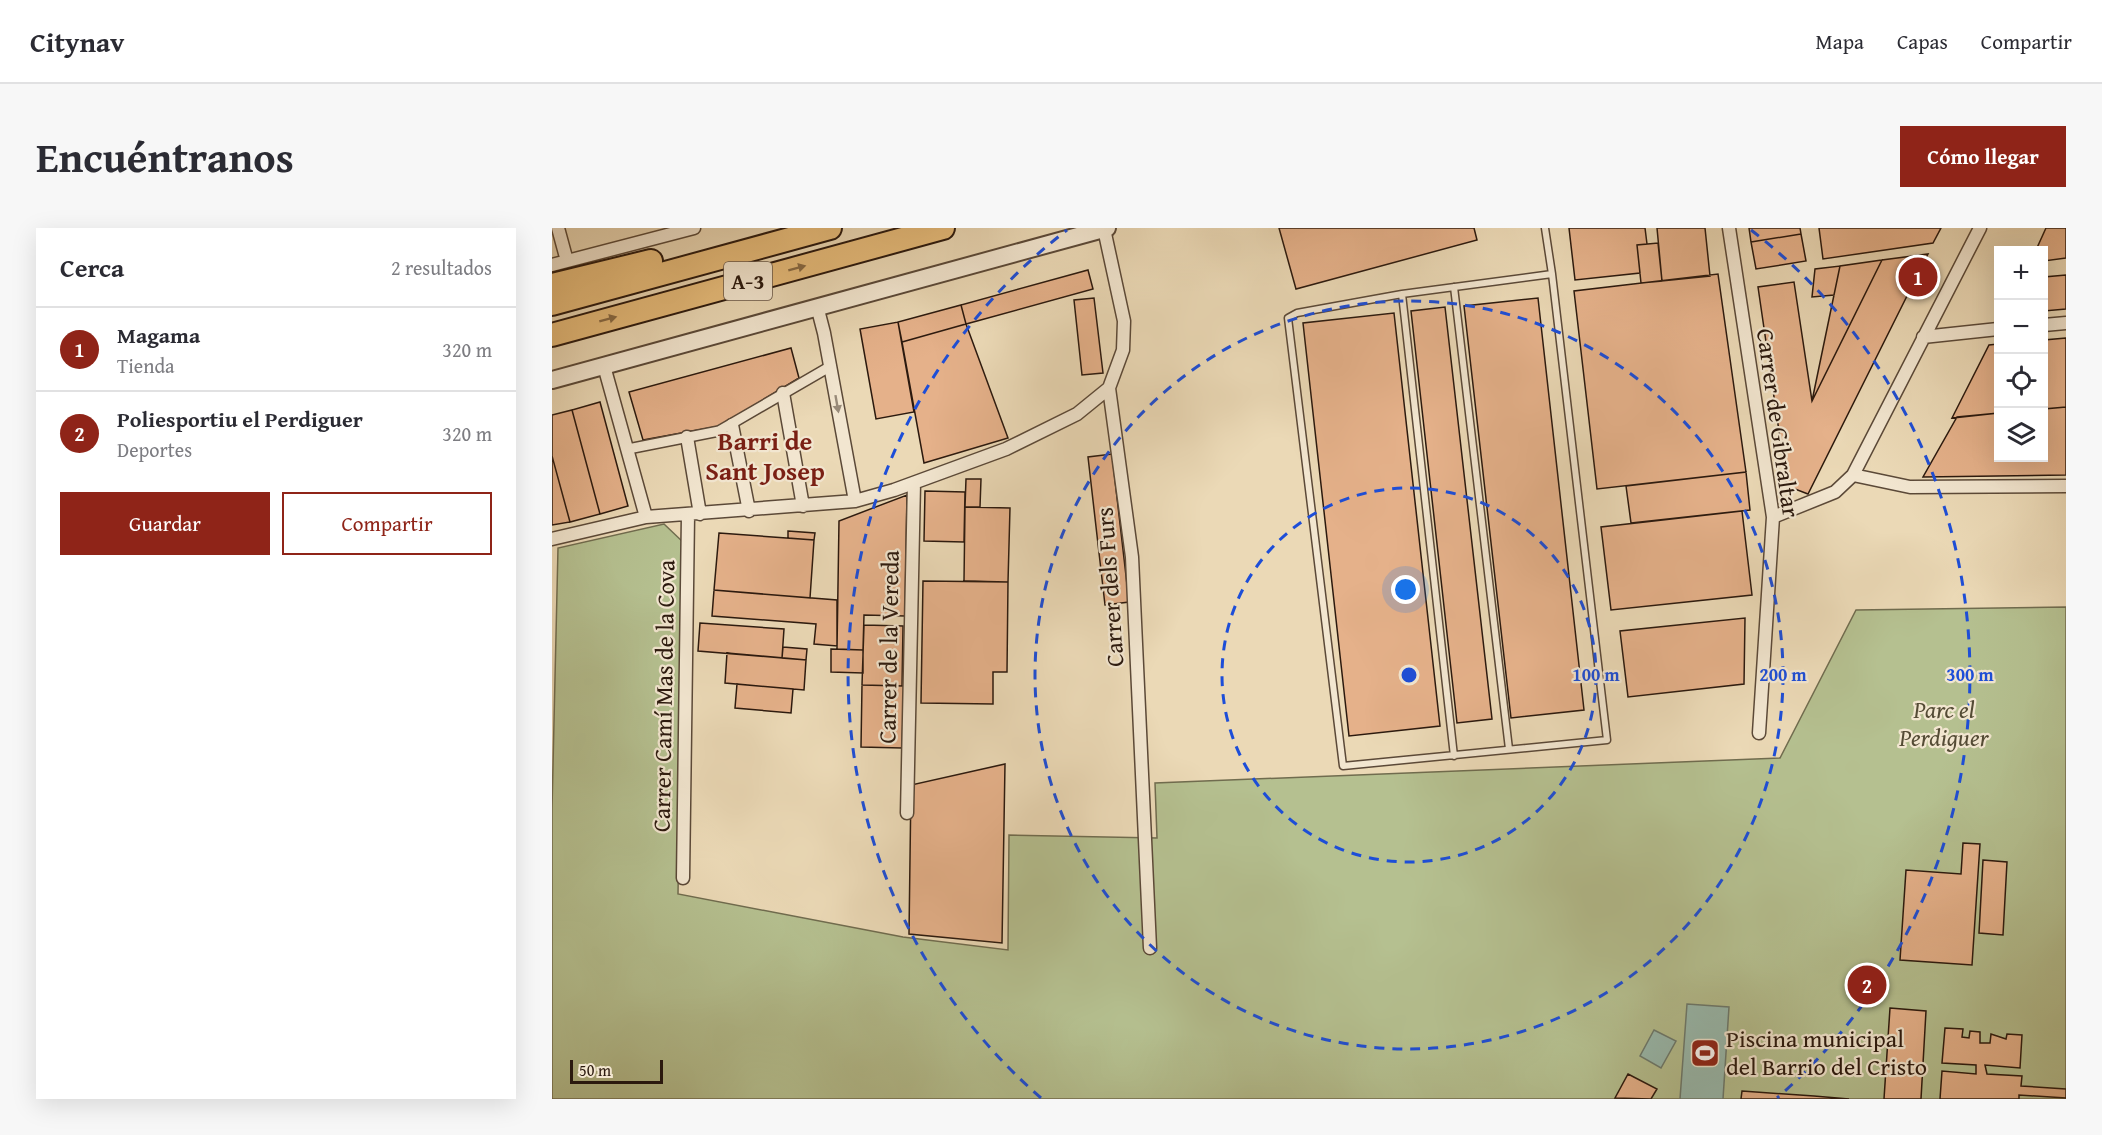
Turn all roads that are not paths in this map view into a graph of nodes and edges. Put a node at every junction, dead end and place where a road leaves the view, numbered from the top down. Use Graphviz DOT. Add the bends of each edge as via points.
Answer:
graph roads {
  1 [pos="558,228"];
  2 [pos="681,228"];
  3 [pos="694,228"];
  4 [pos="777,228"];
  5 [pos="830,228"];
  6 [pos="944,228"];
  7 [pos="1105,228"];
  8 [pos="1545,228"];
  9 [pos="1729,228"];
  10 [pos="1980,228"];
  11 [pos="648,240"];
  12 [pos="567,261"];
  13 [pos="552,265"];
  14 [pos="1552,274"];
  15 [pos="552,285"];
  16 [pos="1454,287"];
  17 [pos="1402,294"];
  18 [pos="552,304"];
  19 [pos="817,306"];
  20 [pos="2066,323"];
  21 [pos="2048,325"];
  22 [pos="1994,329"];
  23 [pos="552,335"];
  24 [pos="1923,337"];
  25 [pos="604,366"];
  26 [pos="831,366"];
  27 [pos="552,380"];
  28 [pos="1109,388"];
  29 [pos="783,393"];
  30 [pos="732,425"];
  31 [pos="687,437"];
  32 [pos="628,449"];
  33 [pos="1853,476"];
  34 [pos="914,483"];
  35 [pos="2066,486"];
  36 [pos="855,501"];
  37 [pos="803,506"];
  38 [pos="749,511"];
  39 [pos="694,515"];
  40 [pos="646,517"];
  41 [pos="1773,517"];
  42 [pos="552,539"];
  43 [pos="1760,733"];
  44 [pos="1509,750"];
  45 [pos="1454,756"];
  46 [pos="907,813"];
  47 [pos="683,878"];
  48 [pos="1150,948"];
  1 -- 12 [label="street"];
  2 -- 11 [label="street"];
  3 -- 11 [label="street"];
  4 -- 15 [label="highway"];
  5 -- 18 [label="highway, A-3"];
  23 -- 6 [label="highway, A-3, one-way"];
  7 -- 19 [label="street"];
  7 -- 28 [label="street, Carrer dels Furs" via="1124,321 1123,350"];
  8 -- 14 [label="lane"];
  9 -- 41 [label="street, Carrer de Gibraltar"];
  10 -- 24 [label="street"];
  11 -- 12 [label="street"];
  12 -- 13 [label="street"];
  14 -- 16 [label="lane"];
  14 -- 44 [label="lane" via="1608,740"];
  16 -- 17 [label="lane"];
  16 -- 44 [label="lane"];
  17 -- 45 [label="lane"];
  17 -- 45 [label="lane" via="1297,313 1288,318 1343,766"];
  19 -- 25 [label="street"];
  19 -- 26 [label="street"];
  20 -- 21 [label="street"];
  22 -- 24 [label="street"];
  24 -- 33 [label="street"];
  25 -- 27 [label="street"];
  25 -- 32 [label="street"];
  26 -- 29 [label="street"];
  26 -- 36 [label="street, one-way"];
  28 -- 34 [label="street" via="1077,414 1016,444"];
  28 -- 48 [label="street, Carrer dels Furs" via="1132,557"];
  29 -- 30 [label="street"];
  29 -- 37 [label="street"];
  30 -- 31 [label="street"];
  30 -- 38 [label="street"];
  31 -- 32 [label="street"];
  31 -- 39 [label="street, Carrer Camí Mas de la Cova"];
  32 -- 40 [label="street"];
  33 -- 35 [label="street" via="1910,487"];
  33 -- 41 [label="street" via="1835,492"];
  34 -- 36 [label="street"];
  34 -- 46 [label="street, Carrer de la Vereda"];
  36 -- 37 [label="street"];
  37 -- 38 [label="street"];
  38 -- 39 [label="street"];
  39 -- 40 [label="street"];
  39 -- 47 [label="street, Carrer Camí Mas de la Cova"];
  40 -- 42 [label="street"];
  41 -- 43 [label="street, Carrer de Gibraltar"];
  44 -- 45 [label="lane"];
}
